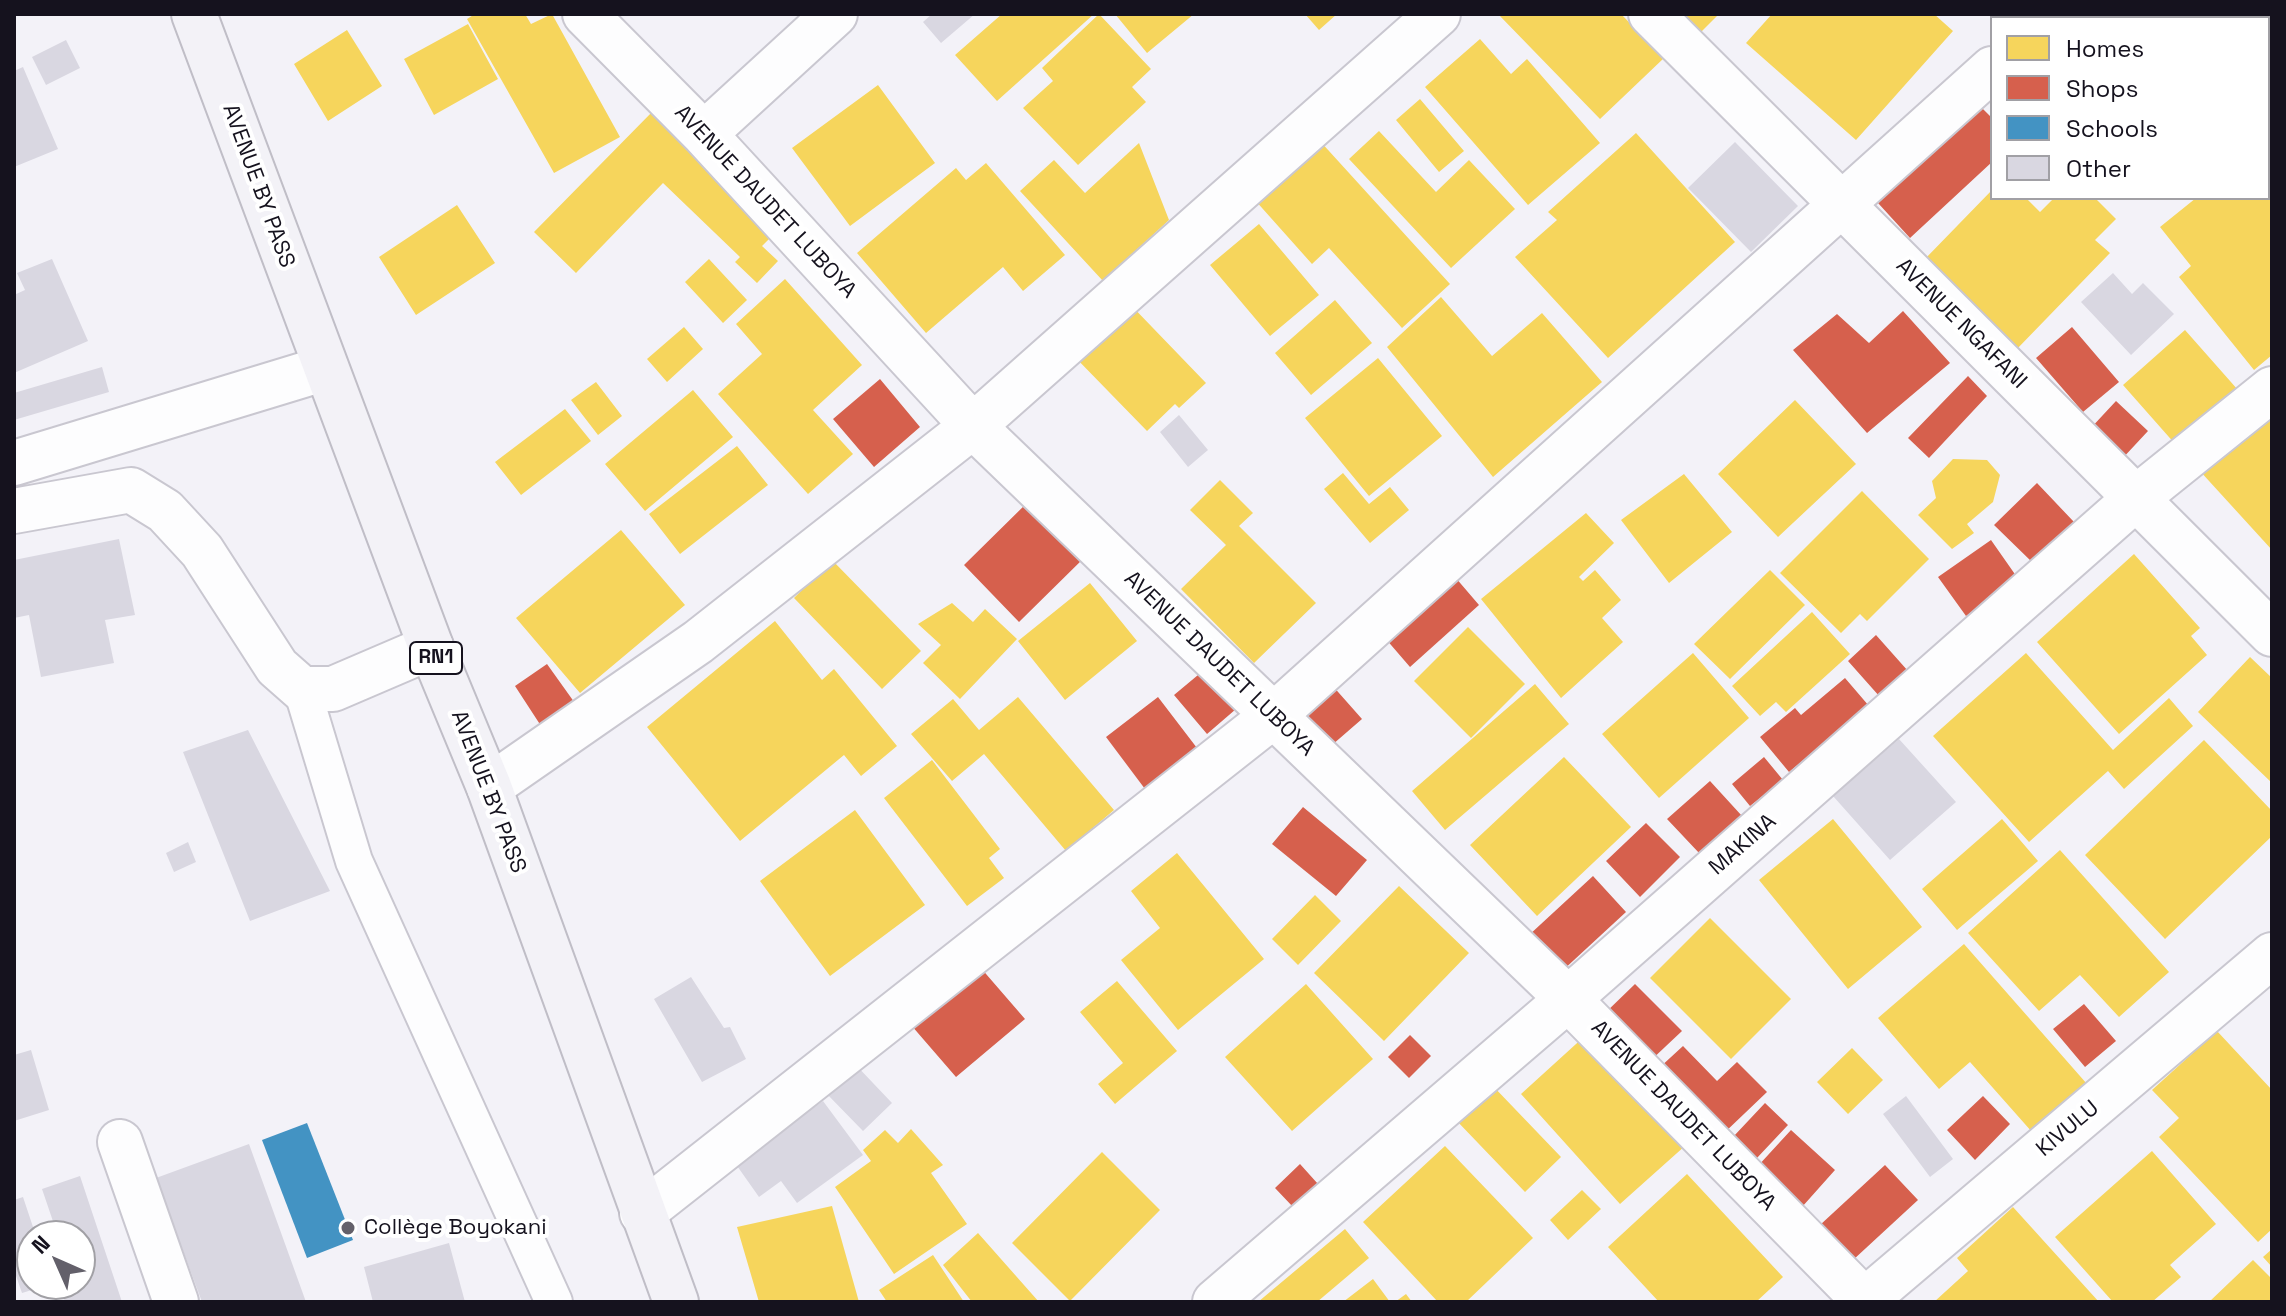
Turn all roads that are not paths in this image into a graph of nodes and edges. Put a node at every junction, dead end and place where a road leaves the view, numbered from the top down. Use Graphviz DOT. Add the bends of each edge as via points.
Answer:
graph roads {
  1 [pos="194,14"];
  2 [pos="585,14"];
  3 [pos="835,14"];
  4 [pos="1438,14"];
  5 [pos="1651,14"];
  6 [pos="1990,71"];
  7 [pos="704,134"];
  8 [pos="1843,205"];
  9 [pos="326,368"];
  10 [pos="2272,389"];
  11 [pos="973,426"];
  12 [pos="14,463"];
  13 [pos="2135,499"];
  14 [pos="14,511"];
  15 [pos="2272,634"];
  16 [pos="431,647"];
  17 [pos="302,689"];
  18 [pos="1273,716"];
  19 [pos="489,787"];
  20 [pos="2272,955"];
  21 [pos="1568,999"];
  22 [pos="120,1142"];
  23 [pos="642,1213"];
  24 [pos="176,1302"];
  25 [pos="554,1302"];
  26 [pos="676,1302"];
  27 [pos="1215,1302"];
  28 [pos="1865,1302"];
  1 -- 9 [label="highway, AVENUE BY PASS / RN1"];
  2 -- 7 [label="street, AVENUE DAUDET LUBOYA"];
  3 -- 7 [label="street"];
  4 -- 11 [label="street"];
  5 -- 8 [label="street, AVENUE NGAFANI"];
  6 -- 8 [label="street"];
  7 -- 11 [label="street, AVENUE DAUDET LUBOYA"];
  8 -- 13 [label="street, AVENUE NGAFANI"];
  8 -- 18 [label="street"];
  9 -- 12 [label="street"];
  9 -- 16 [label="highway, AVENUE BY PASS / RN1"];
  10 -- 13 [label="street, MAKINA"];
  11 -- 18 [label="street, AVENUE DAUDET LUBOYA"];
  11 -- 19 [label="street" via="698,642"];
  13 -- 15 [label="street, AVENUE NGAFANI"];
  13 -- 21 [label="street, MAKINA"];
  14 -- 17 [label="street" via="131,490 165,511 202,551 277,667"];
  16 -- 17 [label="street" via="333,689"];
  16 -- 19 [label="highway, AVENUE BY PASS / RN1"];
  17 -- 25 [label="lane" via="354,861"];
  18 -- 21 [label="street, AVENUE DAUDET LUBOYA"];
  18 -- 23 [label="street"];
  19 -- 23 [label="highway, AVENUE BY PASS / RN1"];
  20 -- 28 [label="street, KIVULU"];
  21 -- 27 [label="street, MAKINA"];
  21 -- 28 [label="street, AVENUE DAUDET LUBOYA"];
  22 -- 24 [label="street"];
  23 -- 26 [label="highway, AVENUE BY PASS / RN1"];
}
